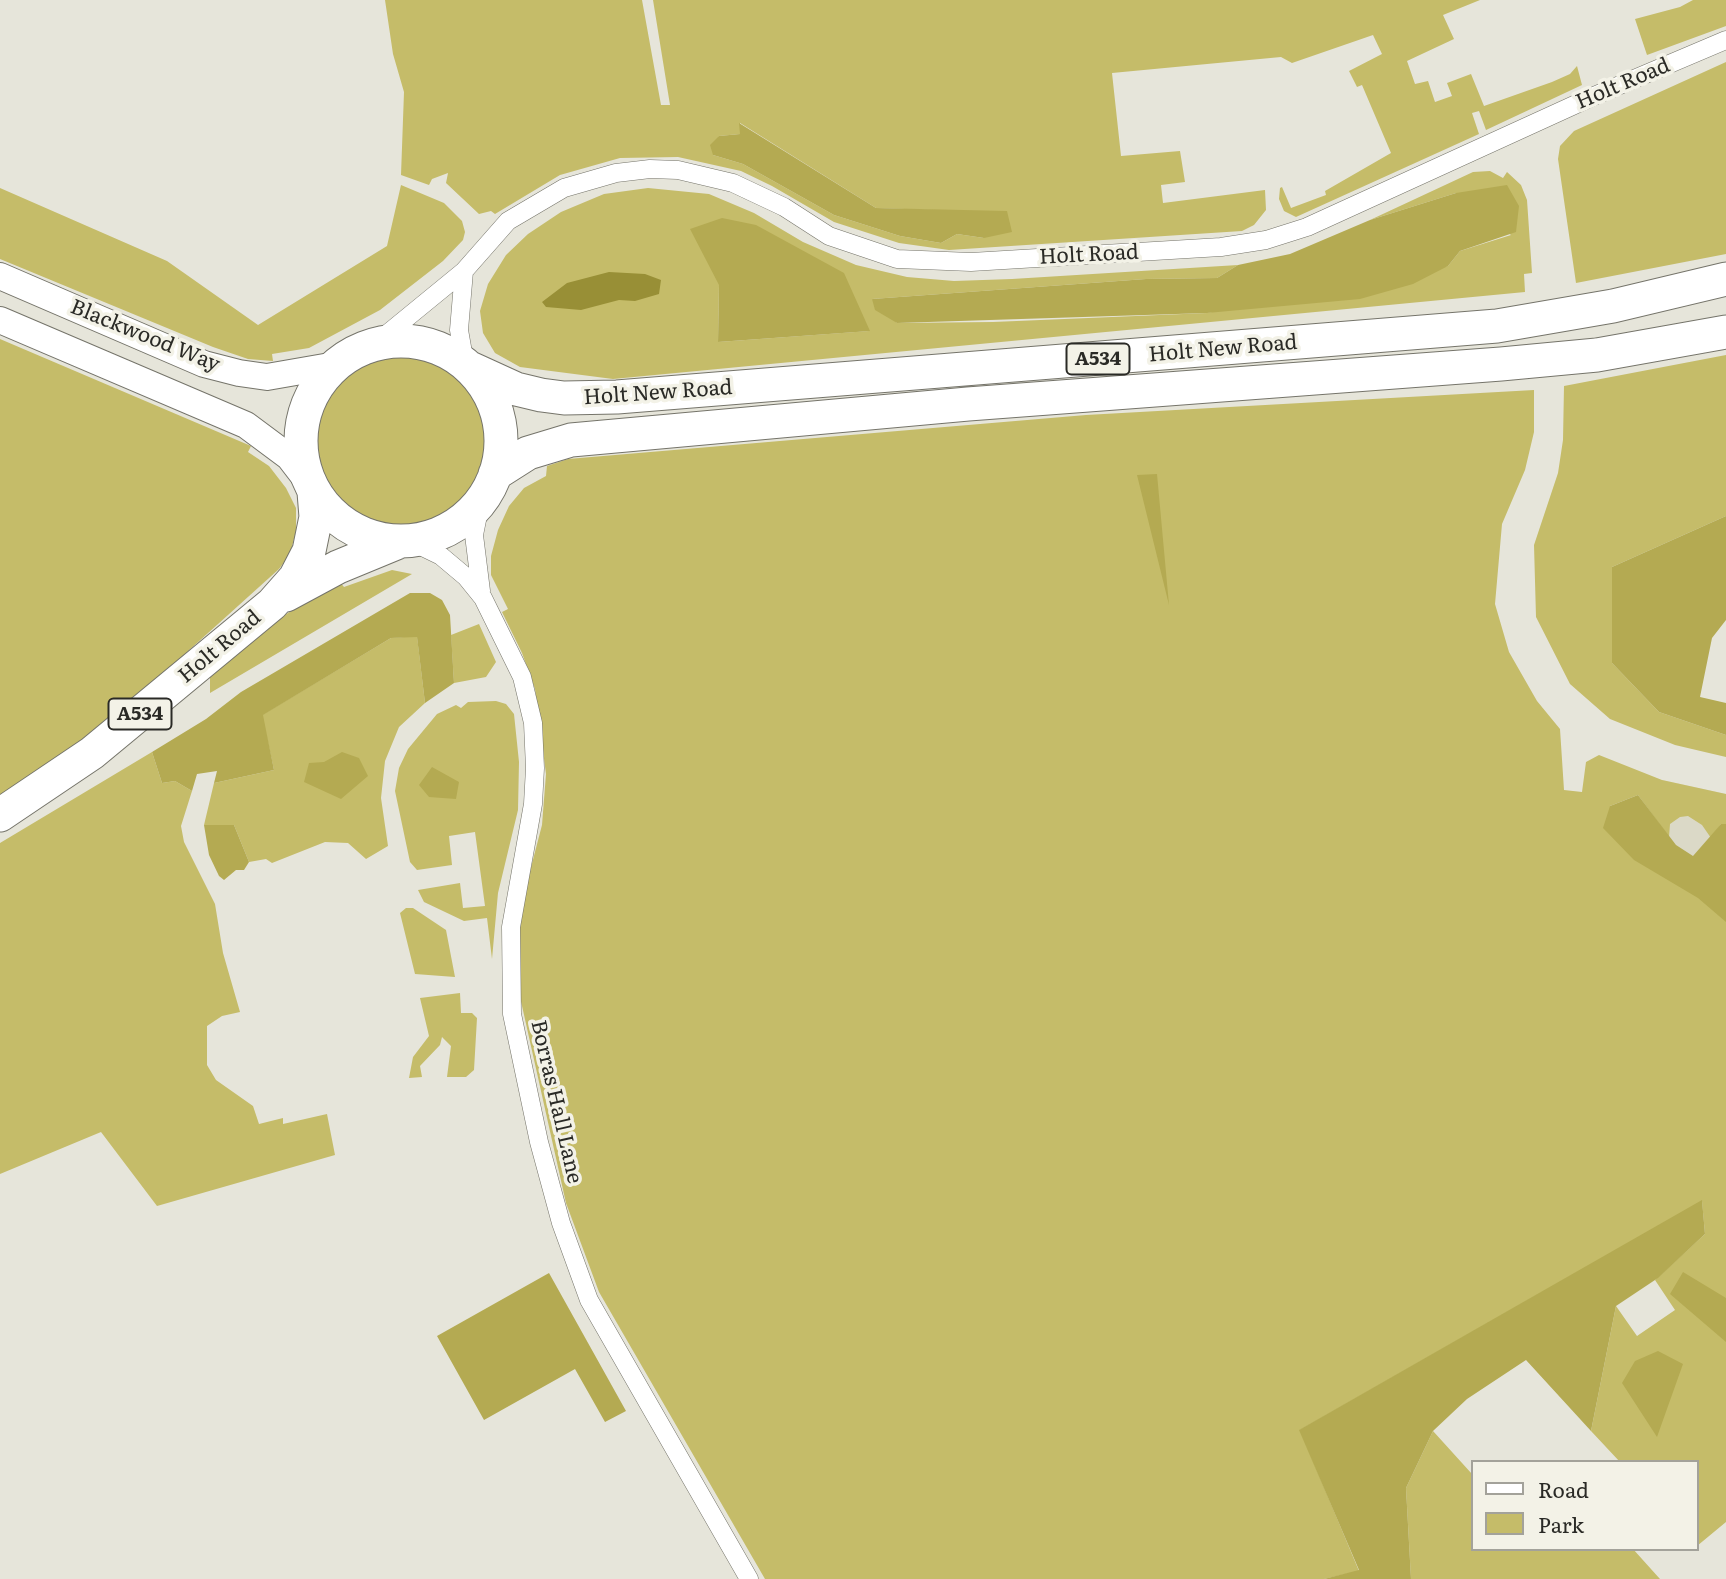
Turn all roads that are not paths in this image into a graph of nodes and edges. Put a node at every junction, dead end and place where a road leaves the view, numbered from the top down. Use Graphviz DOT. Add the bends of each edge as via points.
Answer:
graph roads {
  1 [pos="1726,40"];
  2 [pos="464,271"];
  3 [pos="0,276"];
  4 [pos="1726,279"];
  5 [pos="0,320"];
  6 [pos="1726,332"];
  7 [pos="376,343"];
  8 [pos="335,365"];
  9 [pos="468,366"];
  10 [pos="312,487"];
  11 [pos="488,487"];
  12 [pos="405,541"];
  13 [pos="483,598"];
  14 [pos="272,604"];
  15 [pos="0,815"];
  16 [pos="749,1579"];
  1 -- 2 [label="street, Holt Road" via="1307,227 1266,240 1221,247 971,262 897,259 829,236 784,207 733,183 678,170 649,169 590,180 534,203 491,238"];
  2 -- 7 [label="street, Holt Road"];
  2 -- 9 [label="street" via="459,330"];
  3 -- 8 [label="street, Blackwood Way" via="204,363 239,373 267,377"];
  4 -- 9 [label="highway, Holt New Road / A534" via="1613,306 1497,326 617,397 541,395 516,389"];
  5 -- 10 [label="street, Blackwood Way" via="246,425 289,457"];
  6 -- 11 [label="highway, Holt New Road / A534" via="1597,355 571,440 533,451"];
  7 -- 8 [label="highway"];
  7 -- 9 [label="highway" via="432,345"];
  8 -- 10 [label="highway" via="315,388 304,413 302,457"];
  9 -- 11 [label="highway" via="488,390 499,417 501,445"];
  10 -- 12 [label="highway" via="338,519 359,532"];
  10 -- 14 [label="highway, Holt Road / A534" via="316,517 309,551 295,578"];
  11 -- 12 [label="highway" via="459,523 433,536"];
  11 -- 13 [label="street, Borras Hall Lane" via="474,535"];
  12 -- 13 [label="street, Borras Hall Lane" via="452,564"];
  12 -- 14 [label="highway, Holt Road / A534" via="338,567"];
  13 -- 16 [label="street, Borras Hall Lane" via="515,658 533,723 533,804 511,927 513,1014 549,1179 589,1300"];
  14 -- 15 [label="highway, Holt Road / A534" via="92,753"];
}
